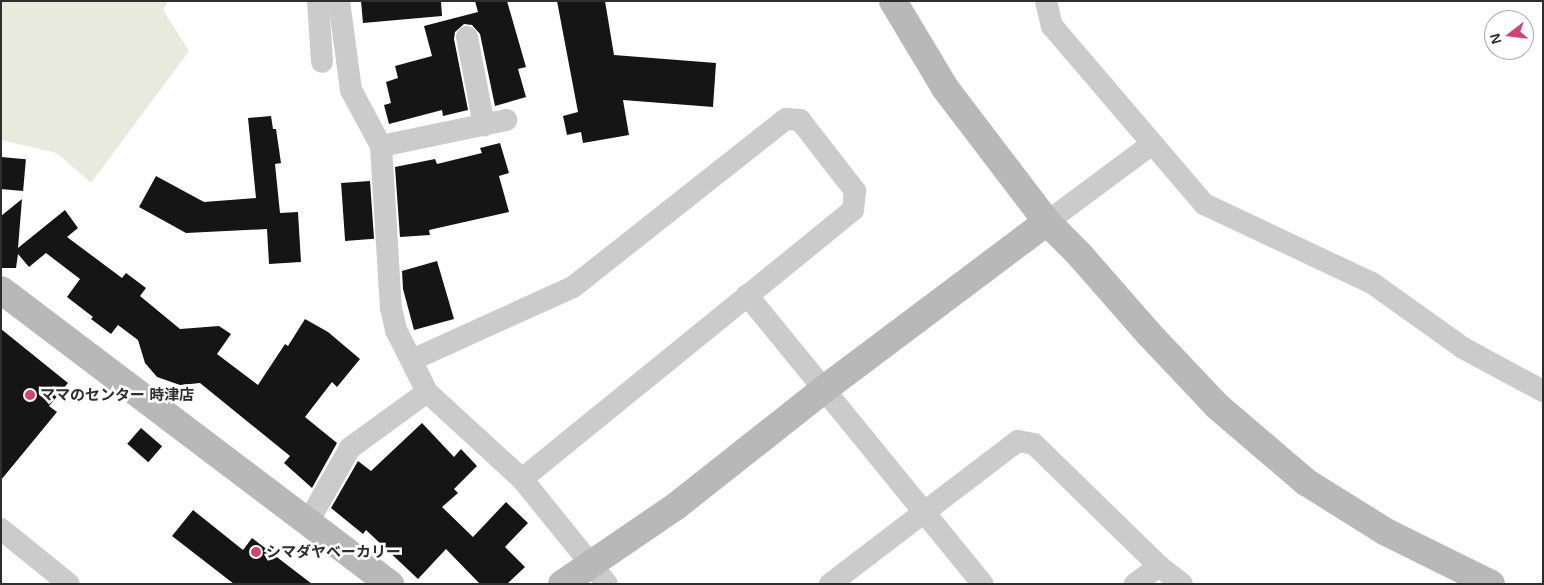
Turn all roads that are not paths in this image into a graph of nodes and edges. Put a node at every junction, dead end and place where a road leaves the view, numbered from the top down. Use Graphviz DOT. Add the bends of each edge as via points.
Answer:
graph roads {
  1 [pos="318,1"];
  2 [pos="339,1"];
  3 [pos="893,1"];
  4 [pos="1046,1"];
  5 [pos="467,38"];
  6 [pos="322,62"];
  7 [pos="506,120"];
  8 [pos="484,125"];
  9 [pos="1152,144"];
  10 [pos="381,146"];
  11 [pos="1047,222"];
  12 [pos="1,290"];
  13 [pos="746,294"];
  14 [pos="412,360"];
  15 [pos="823,390"];
  16 [pos="1543,391"];
  17 [pos="427,392"];
  18 [pos="522,479"];
  19 [pos="925,511"];
  20 [pos="308,522"];
  21 [pos="1,529"];
  22 [pos="1159,566"];
  23 [pos="599,574"];
  24 [pos="70,584"];
  25 [pos="390,584"];
  26 [pos="562,584"];
  27 [pos="830,584"];
  28 [pos="983,584"];
  29 [pos="1135,584"];
  30 [pos="1182,584"];
  31 [pos="1491,584"];
  1 -- 6 [label="street"];
  2 -- 10 [label="street" via="351,90"];
  3 -- 11 [label="street" via="945,88"];
  4 -- 9 [label="street" via="1052,26"];
  5 -- 8 [label="street"];
  7 -- 8 [label="street"];
  8 -- 10 [label="street"];
  9 -- 11 [label="street"];
  9 -- 16 [label="street" via="1204,204 1372,283 1463,348"];
  10 -- 14 [label="street" via="390,308 396,330"];
  11 -- 15 [label="street"];
  11 -- 31 [label="street" via="1217,406 1306,482 1386,532"];
  12 -- 20 [label="street"];
  13 -- 14 [label="street" via="853,210 855,191 800,120 786,119 573,287"];
  13 -- 15 [label="street"];
  13 -- 18 [label="street"];
  14 -- 17 [label="street"];
  15 -- 19 [label="street"];
  15 -- 23 [label="street" via="675,507"];
  17 -- 18 [label="street"];
  17 -- 20 [label="street" via="350,448"];
  18 -- 23 [label="street"];
  19 -- 22 [label="street" via="1018,441 1034,444"];
  19 -- 27 [label="street"];
  19 -- 28 [label="street"];
  20 -- 25 [label="street"];
  21 -- 24 [label="street"];
  22 -- 29 [label="street"];
  22 -- 30 [label="street"];
  23 -- 26 [label="street"];
}
